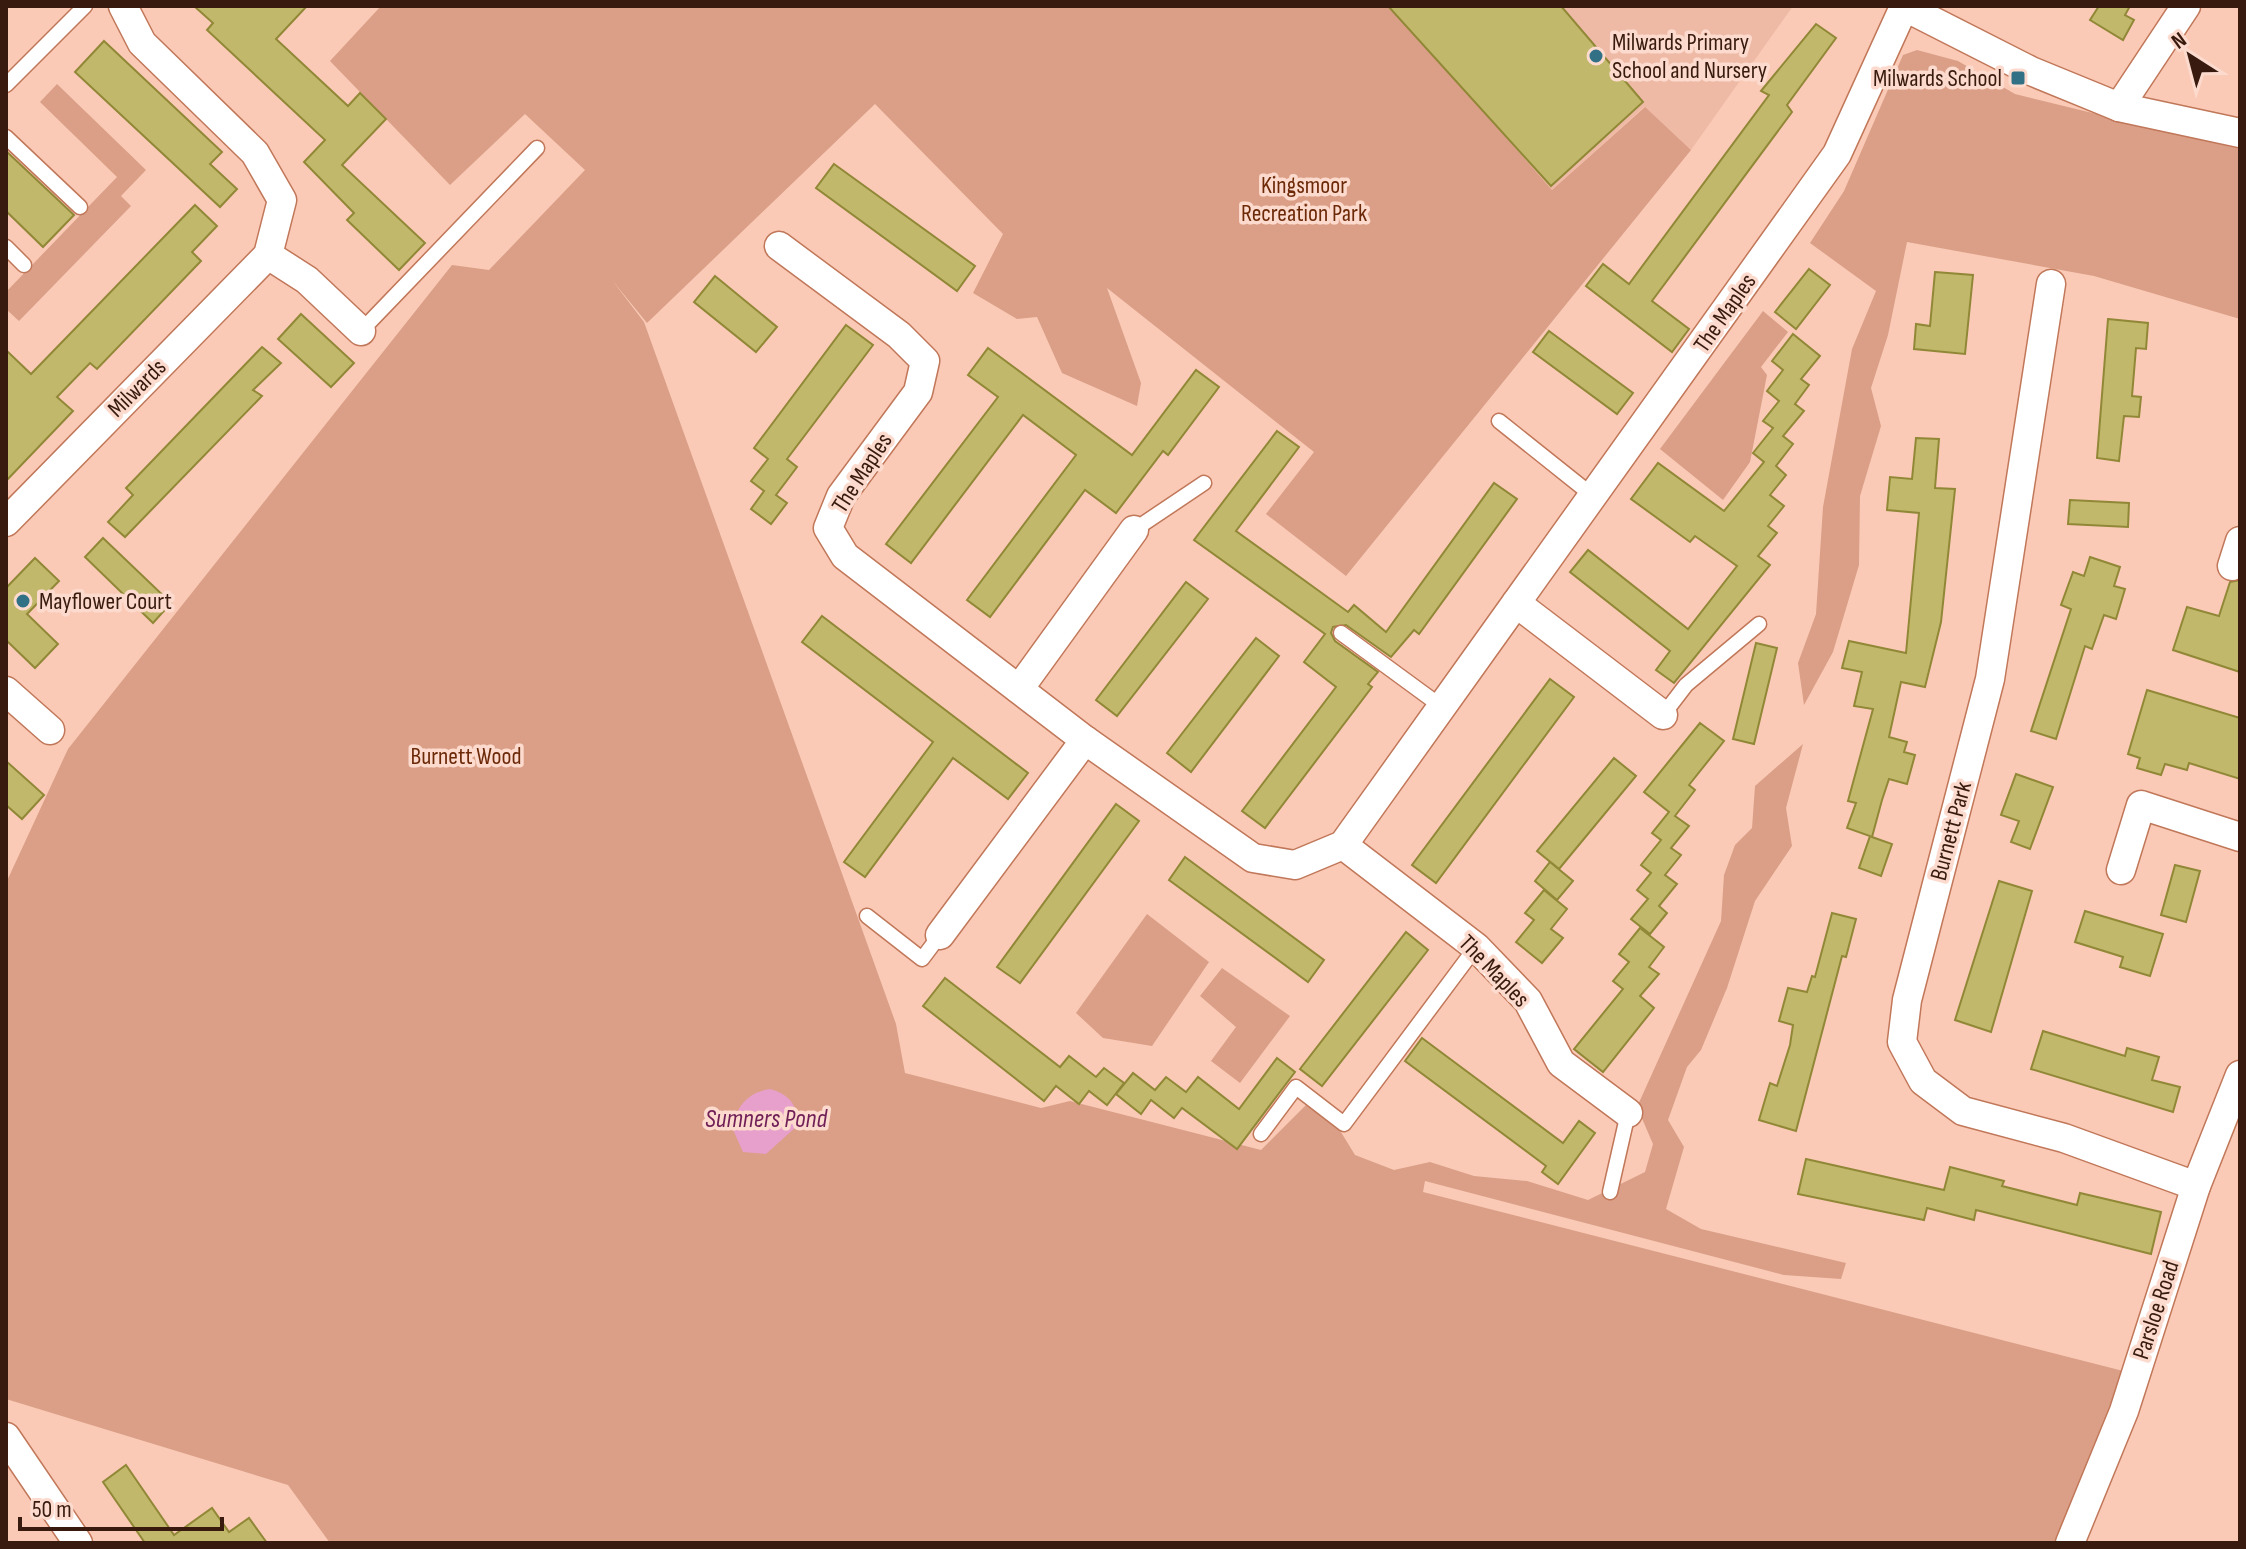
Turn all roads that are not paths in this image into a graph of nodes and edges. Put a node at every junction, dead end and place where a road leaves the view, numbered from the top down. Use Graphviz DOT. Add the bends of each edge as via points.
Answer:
graph roads {
  1 [pos="85,6"];
  2 [pos="123,6"];
  3 [pos="1903,6"];
  4 [pos="2186,6"];
  5 [pos="6,85"];
  6 [pos="2119,107"];
  7 [pos="2240,133"];
  8 [pos="6,137"];
  9 [pos="537,148"];
  10 [pos="80,207"];
  11 [pos="779,246"];
  12 [pos="6,247"];
  13 [pos="268,255"];
  14 [pos="24,265"];
  15 [pos="2051,284"];
  16 [pos="361,331"];
  17 [pos="1499,421"];
  18 [pos="1204,483"];
  19 [pos="1593,496"];
  20 [pos="6,522"];
  21 [pos="1134,530"];
  22 [pos="1516,603"];
  23 [pos="1759,624"];
  24 [pos="1341,633"];
  25 [pos="1019,689"];
  26 [pos="6,691"];
  27 [pos="1442,707"];
  28 [pos="1663,715"];
  29 [pos="50,730"];
  30 [pos="1085,740"];
  31 [pos="2240,837"];
  32 [pos="1343,845"];
  33 [pos="2121,870"];
  34 [pos="867,916"];
  35 [pos="940,935"];
  36 [pos="1476,947"];
  37 [pos="2240,1075"];
  38 [pos="1628,1113"];
  39 [pos="1261,1134"];
  40 [pos="2196,1186"];
  41 [pos="1610,1192"];
  42 [pos="6,1437"];
  43 [pos="78,1543"];
  44 [pos="2070,1543"];
  1 -- 5 [label="lane"];
  2 -- 13 [label="street" via="142,43 255,153 282,200"];
  3 -- 6 [label="street" via="2031,71"];
  3 -- 19 [label="street, The Maples" via="1837,154"];
  4 -- 6 [label="street"];
  6 -- 7 [label="street"];
  8 -- 10 [label="lane"];
  9 -- 16 [label="lane"];
  11 -- 25 [label="street, The Maples" via="899,335 925,361 918,392 841,496 828,528 845,556"];
  12 -- 14 [label="lane"];
  13 -- 16 [label="street" via="307,280"];
  13 -- 20 [label="street, Milwards"];
  15 -- 40 [label="street, Burnett Park" via="1990,679 1907,1000 1902,1042 1923,1081 1963,1111 2064,1138"];
  17 -- 19 [label="lane"];
  18 -- 21 [label="lane"];
  19 -- 22 [label="street, The Maples"];
  21 -- 25 [label="street"];
  22 -- 27 [label="street, The Maples"];
  22 -- 28 [label="street"];
  23 -- 28 [label="lane" via="1686,685"];
  24 -- 27 [label="lane"];
  25 -- 30 [label="street, The Maples"];
  26 -- 29 [label="street"];
  27 -- 32 [label="street, The Maples"];
  30 -- 32 [label="street, The Maples" via="1253,858 1295,865"];
  30 -- 35 [label="street"];
  31 -- 33 [label="street" via="2141,805"];
  32 -- 36 [label="street, The Maples"];
  34 -- 35 [label="lane" via="922,959"];
  36 -- 38 [label="street, The Maples" via="1528,1001 1561,1063"];
  36 -- 39 [label="lane" via="1344,1124 1296,1087"];
  37 -- 40 [label="street, Parsloe Road"];
  38 -- 41 [label="lane"];
  40 -- 44 [label="street, Parsloe Road" via="2124,1411"];
  42 -- 43 [label="street"];
}
